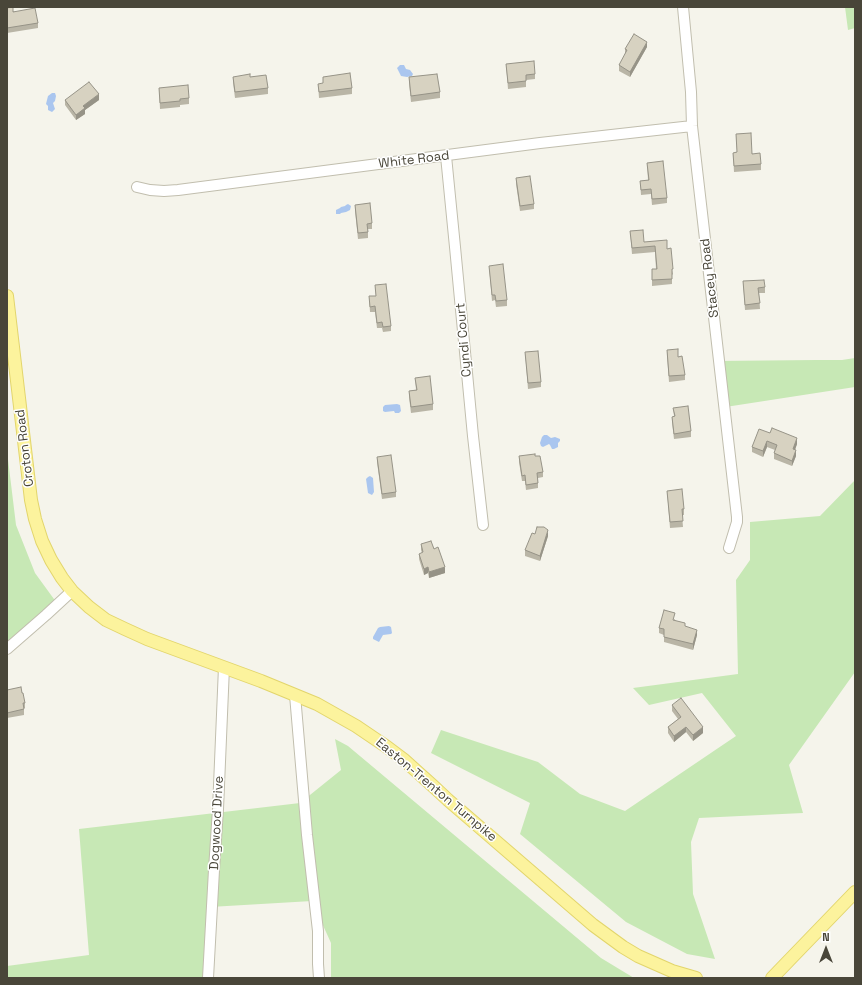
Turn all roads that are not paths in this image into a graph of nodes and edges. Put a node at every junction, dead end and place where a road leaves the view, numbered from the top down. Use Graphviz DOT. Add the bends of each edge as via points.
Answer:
graph roads {
  1 [pos="683,7"];
  2 [pos="692,126"];
  3 [pos="446,156"];
  4 [pos="137,187"];
  5 [pos="7,296"];
  6 [pos="483,525"];
  7 [pos="729,548"];
  8 [pos="72,591"];
  9 [pos="7,649"];
  10 [pos="224,667"];
  11 [pos="295,695"];
  12 [pos="855,892"];
  13 [pos="208,978"];
  14 [pos="319,978"];
  15 [pos="696,978"];
  16 [pos="772,978"];
  1 -- 2 [label="street, Stacey Road"];
  2 -- 3 [label="street, White Road"];
  2 -- 7 [label="street, Stacey Road" via="737,517"];
  3 -- 4 [label="street, White Road" via="164,191"];
  3 -- 6 [label="street, Cyndi Court"];
  5 -- 8 [label="main road, Croton Road" via="35,520 51,560"];
  8 -- 9 [label="street"];
  8 -- 10 [label="main road, Easton-Trenton Turnpike" via="106,620"];
  10 -- 11 [label="main road, Easton-Trenton Turnpike"];
  10 -- 13 [label="street, Dogwood Drive"];
  11 -- 14 [label="street" via="318,931"];
  11 -- 15 [label="main road, Easton-Trenton Turnpike" via="336,714 387,747 593,925 623,947 650,962"];
  12 -- 16 [label="main road"];
}
